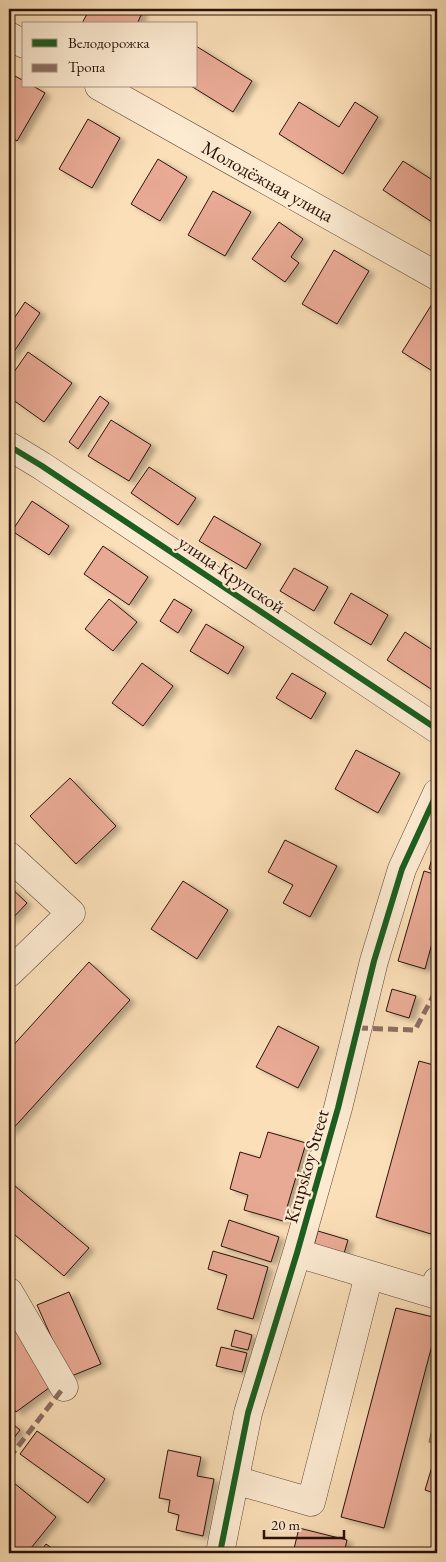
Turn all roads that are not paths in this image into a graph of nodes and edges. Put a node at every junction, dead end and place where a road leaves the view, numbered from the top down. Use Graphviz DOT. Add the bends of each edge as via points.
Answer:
graph roads {
  1 [pos="9,36"];
  2 [pos="22,43"];
  3 [pos="103,88"];
  4 [pos="437,276"];
  5 [pos="9,446"];
  6 [pos="437,729"];
  7 [pos="437,793"];
  8 [pos="9,856"];
  9 [pos="9,973"];
  10 [pos="297,1253"];
  11 [pos="369,1275"];
  12 [pos="437,1281"];
  13 [pos="9,1292"];
  14 [pos="64,1387"];
  15 [pos="235,1480"];
  16 [pos="220,1553"];
  1 -- 2 [label="street"];
  3 -- 4 [label="street, Молодёжная улица"];
  5 -- 6 [label="street, улица Крупской"];
  7 -- 10 [label="street, Krupskoy Street" via="402,868"];
  8 -- 9 [label="street" via="71,913"];
  10 -- 11 [label="street"];
  10 -- 15 [label="street, Krupskoy Street" via="248,1413"];
  11 -- 12 [label="street" via="434,1294"];
  11 -- 15 [label="street" via="311,1502"];
  13 -- 14 [label="street"];
  15 -- 16 [label="street, Krupskoy Street"];
}
